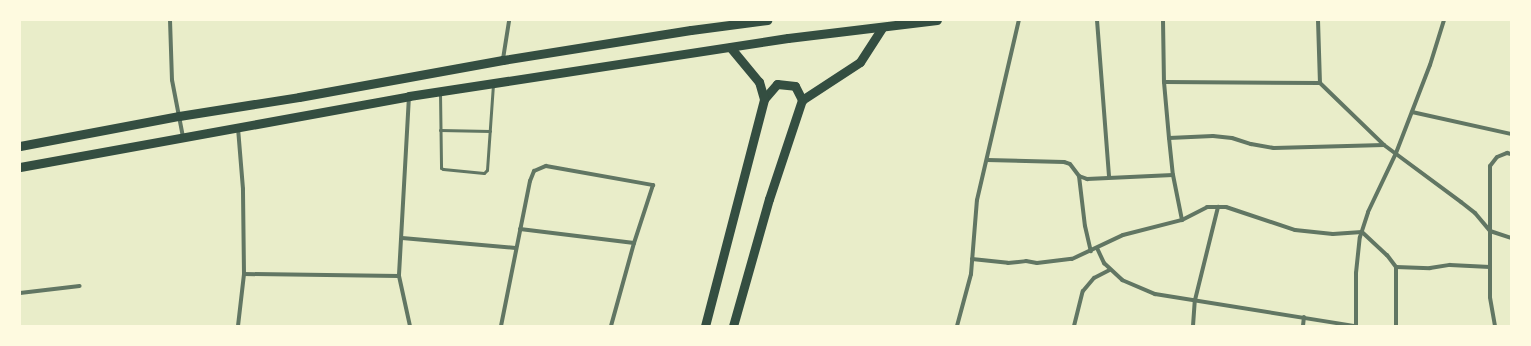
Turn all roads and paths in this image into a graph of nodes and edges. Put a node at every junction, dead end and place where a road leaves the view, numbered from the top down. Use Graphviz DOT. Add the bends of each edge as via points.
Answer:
graph roads {
  1 [pos="170,20"];
  2 [pos="509,20"];
  3 [pos="767,20"];
  4 [pos="938,20"];
  5 [pos="1019,20"];
  6 [pos="1097,20"];
  7 [pos="1163,20"];
  8 [pos="1318,20"];
  9 [pos="1444,20"];
  10 [pos="882,28"];
  11 [pos="730,47"];
  12 [pos="503,60"];
  13 [pos="1164,82"];
  14 [pos="493,83"];
  15 [pos="1320,83"];
  16 [pos="440,91"];
  17 [pos="409,96"];
  18 [pos="764,99"];
  19 [pos="802,100"];
  20 [pos="1412,112"];
  21 [pos="179,116"];
  22 [pos="238,128"];
  23 [pos="440,130"];
  24 [pos="490,132"];
  25 [pos="1511,134"];
  26 [pos="183,138"];
  27 [pos="1169,138"];
  28 [pos="1384,145"];
  29 [pos="20,146"];
  30 [pos="1396,153"];
  31 [pos="1511,154"];
  32 [pos="987,160"];
  33 [pos="20,167"];
  34 [pos="1173,175"];
  35 [pos="1079,176"];
  36 [pos="1109,177"];
  37 [pos="1218,207"];
  38 [pos="1182,220"];
  39 [pos="520,229"];
  40 [pos="1490,231"];
  41 [pos="1362,232"];
  42 [pos="402,238"];
  43 [pos="1511,238"];
  44 [pos="634,243"];
  45 [pos="516,248"];
  46 [pos="1097,248"];
  47 [pos="1091,251"];
  48 [pos="972,259"];
  49 [pos="1396,267"];
  50 [pos="1490,267"];
  51 [pos="1110,270"];
  52 [pos="244,274"];
  53 [pos="400,276"];
  54 [pos="80,286"];
  55 [pos="20,293"];
  56 [pos="1195,300"];
  57 [pos="1304,317"];
  58 [pos="238,326"];
  59 [pos="410,326"];
  60 [pos="500,326"];
  61 [pos="611,326"];
  62 [pos="705,326"];
  63 [pos="733,326"];
  64 [pos="958,326"];
  65 [pos="1074,326"];
  66 [pos="1193,326"];
  67 [pos="1303,326"];
  68 [pos="1356,326"];
  69 [pos="1396,326"];
  70 [pos="1495,326"];
  1 -- 21 [label="street" via="172,80"];
  2 -- 12 [label="street"];
  3 -- 12 [label="main road"];
  4 -- 10 [label="main road"];
  5 -- 32 [label="street"];
  6 -- 36 [label="street"];
  7 -- 13 [label="street"];
  8 -- 15 [label="street"];
  9 -- 20 [label="street"];
  10 -- 11 [label="main road"];
  10 -- 19 [label="main road" via="860,62"];
  11 -- 14 [label="main road"];
  11 -- 18 [label="main road" via="760,82"];
  12 -- 21 [label="main road"];
  13 -- 15 [label="street"];
  13 -- 27 [label="street"];
  14 -- 16 [label="main road"];
  14 -- 24 [label="lane"];
  15 -- 28 [label="street"];
  16 -- 17 [label="main road"];
  16 -- 23 [label="lane"];
  17 -- 22 [label="main road"];
  17 -- 42 [label="street"];
  18 -- 19 [label="main road" via="777,84 795,86"];
  18 -- 62 [label="main road"];
  19 -- 63 [label="main road" via="769,199"];
  20 -- 25 [label="street"];
  20 -- 30 [label="street"];
  21 -- 26 [label="street"];
  21 -- 29 [label="main road"];
  22 -- 26 [label="main road"];
  22 -- 52 [label="street" via="243,189"];
  23 -- 24 [label="lane"];
  23 -- 24 [label="lane" via="443,170 484,173 487,170"];
  26 -- 33 [label="main road"];
  27 -- 28 [label="street" via="1213,136 1274,148"];
  27 -- 34 [label="street"];
  28 -- 30 [label="street"];
  30 -- 40 [label="street" via="1462,202"];
  30 -- 41 [label="street" via="1368,212"];
  31 -- 40 [label="street" via="1497,157 1490,166"];
  32 -- 35 [label="street" via="1064,162 1070,164"];
  32 -- 48 [label="street" via="977,200"];
  34 -- 36 [label="street"];
  34 -- 38 [label="street"];
  35 -- 36 [label="street" via="1087,179"];
  35 -- 47 [label="street"];
  37 -- 38 [label="street" via="1207,207"];
  37 -- 41 [label="street" via="1226,207 1295,230 1333,234"];
  37 -- 56 [label="street"];
  38 -- 46 [label="street" via="1123,235"];
  39 -- 44 [label="street"];
  39 -- 44 [label="street" via="534,171 546,166 653,186"];
  39 -- 45 [label="street"];
  40 -- 43 [label="street"];
  40 -- 50 [label="street"];
  41 -- 49 [label="street"];
  41 -- 68 [label="street" via="1356,273"];
  42 -- 45 [label="street"];
  42 -- 53 [label="street"];
  44 -- 61 [label="street"];
  45 -- 60 [label="street"];
  46 -- 47 [label="street"];
  46 -- 51 [label="street"];
  47 -- 48 [label="street" via="1072,259 1037,263"];
  48 -- 64 [label="street" via="971,274"];
  49 -- 50 [label="street"];
  49 -- 69 [label="street"];
  50 -- 70 [label="street" via="1490,297"];
  51 -- 56 [label="street" via="1122,280 1155,294"];
  51 -- 65 [label="street" via="1094,278 1082,292"];
  52 -- 53 [label="street"];
  52 -- 58 [label="street"];
  53 -- 59 [label="street"];
  54 -- 55 [label="street"];
  56 -- 57 [label="street"];
  56 -- 66 [label="street"];
  57 -- 67 [label="street"];
  57 -- 68 [label="street"];
}
